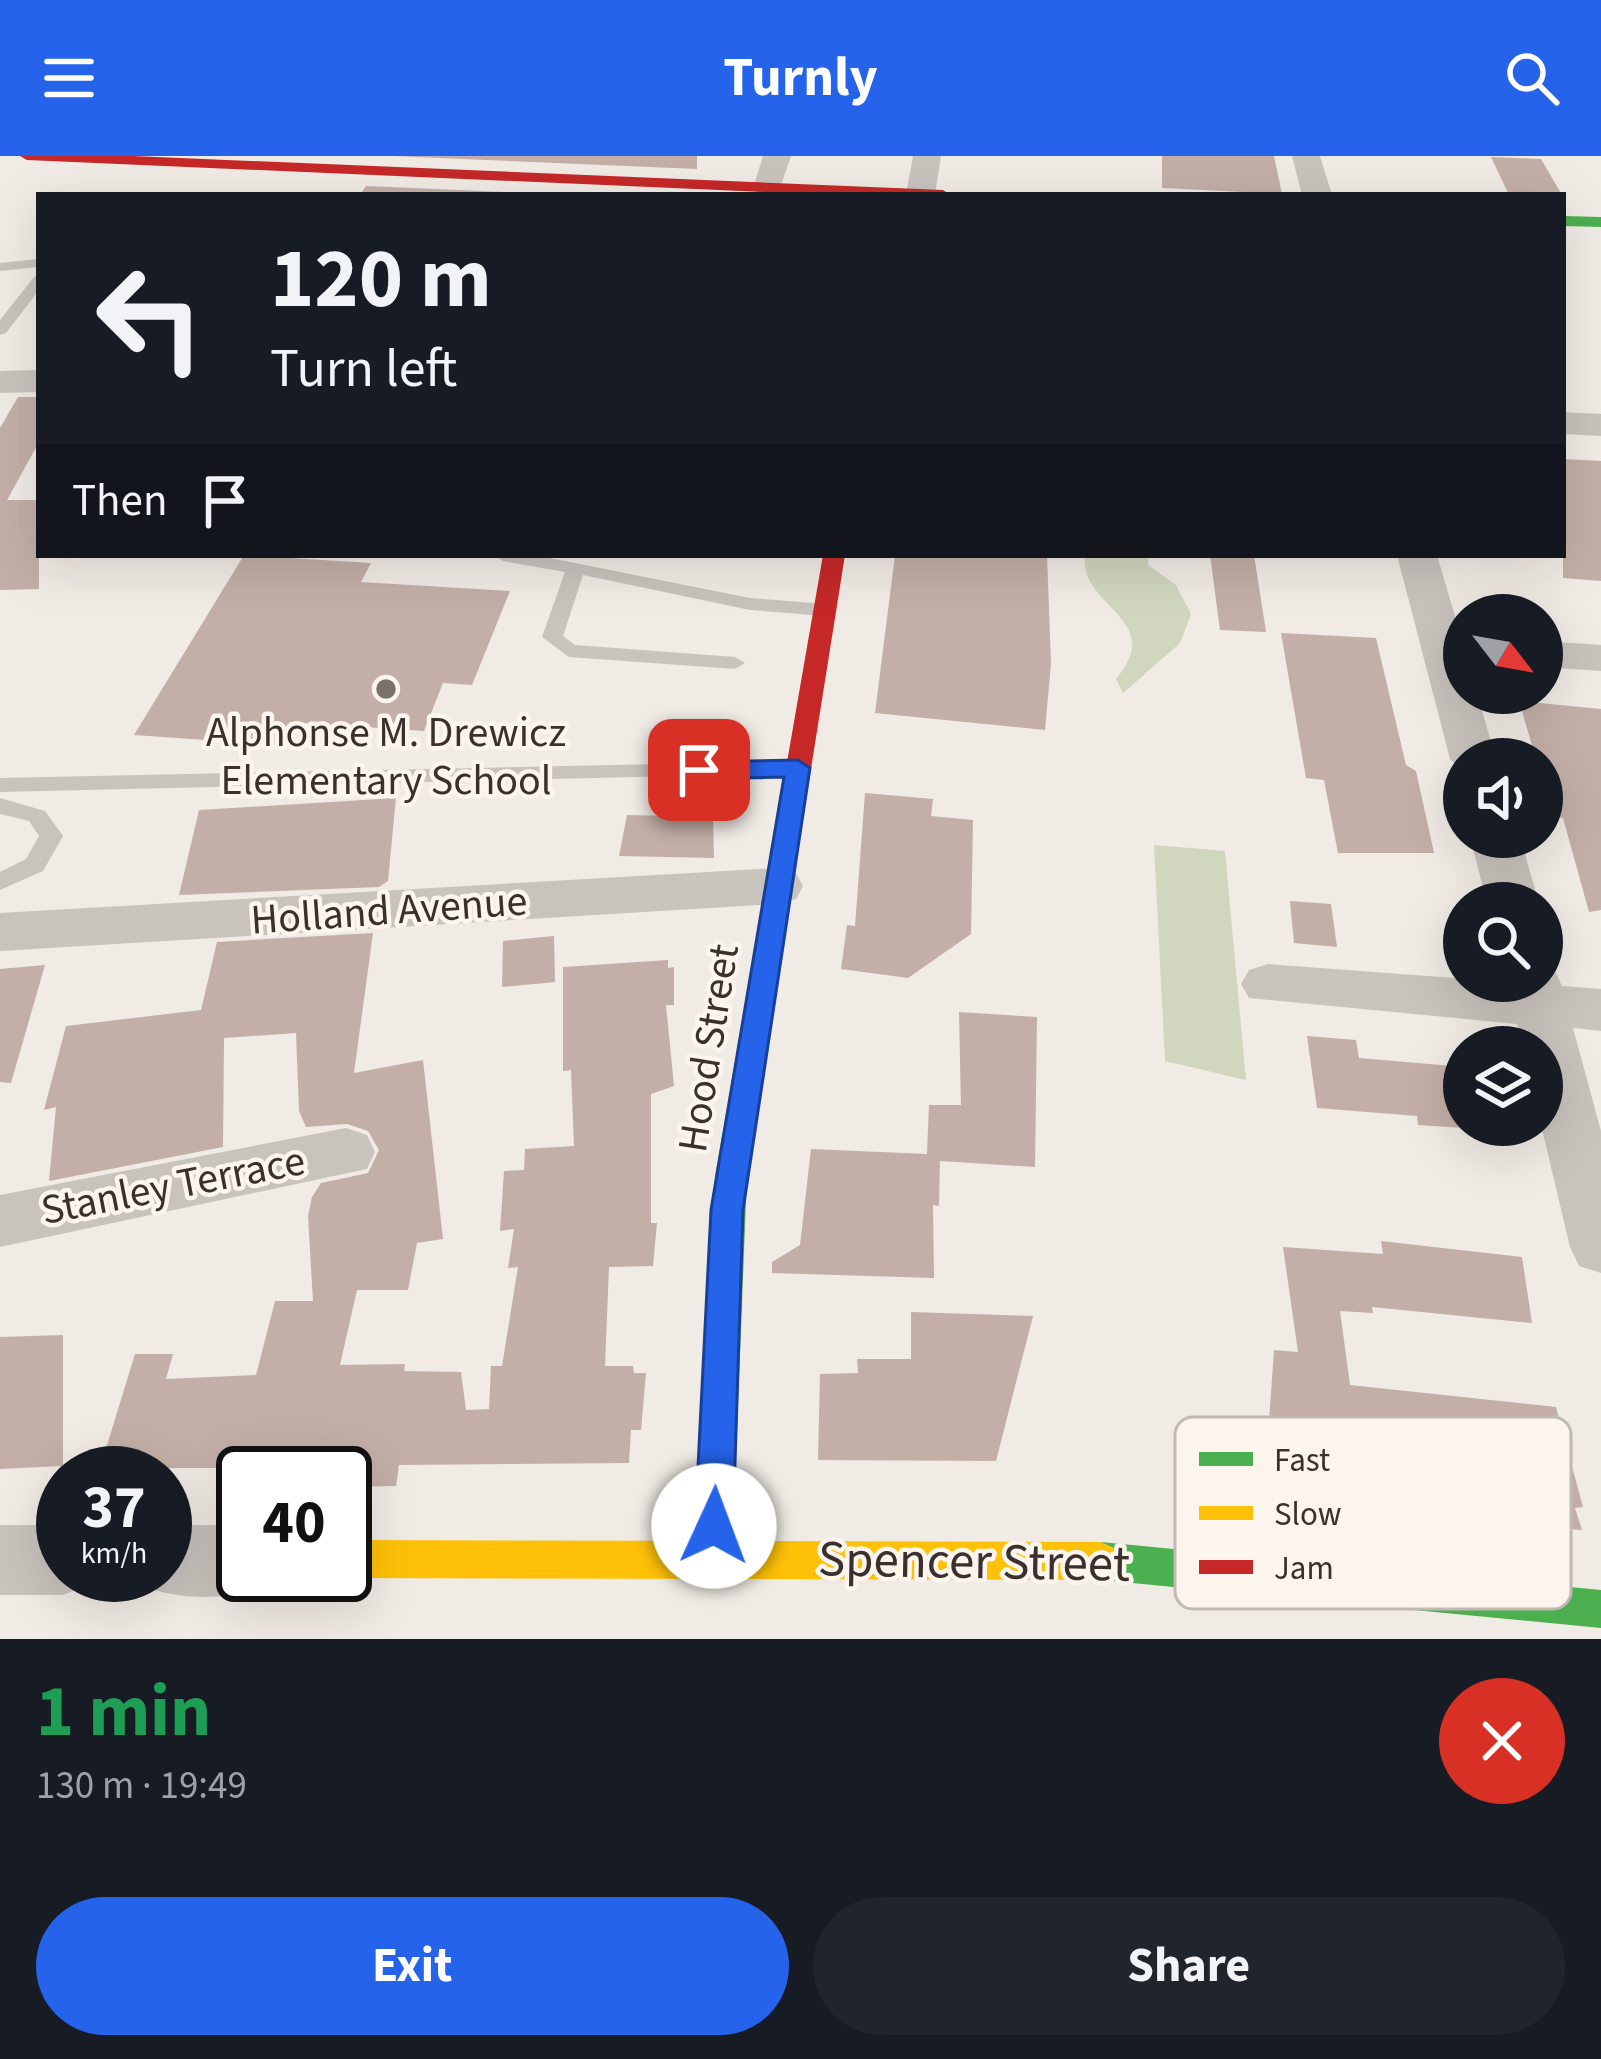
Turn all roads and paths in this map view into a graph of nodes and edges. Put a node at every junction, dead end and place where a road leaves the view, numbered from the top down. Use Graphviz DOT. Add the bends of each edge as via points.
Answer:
graph roads {
  1 [pos="27,156"];
  2 [pos="777,156"];
  3 [pos="927,156"];
  4 [pos="1306,156"];
  5 [pos="222,160"];
  6 [pos="463,165"];
  7 [pos="767,188"];
  8 [pos="858,192"];
  9 [pos="904,192"];
  10 [pos="1316,192"];
  11 [pos="1566,221"];
  12 [pos="1601,222"];
  13 [pos="36,262"];
  14 [pos="0,267"];
  15 [pos="36,284"];
  16 [pos="0,330"];
  17 [pos="36,381"];
  18 [pos="0,382"];
  19 [pos="1566,424"];
  20 [pos="1601,425"];
  21 [pos="520,558"];
  22 [pos="834,558"];
  23 [pos="1418,558"];
  24 [pos="577,568"];
  25 [pos="825,610"];
  26 [pos="1443,623"];
  27 [pos="1563,655"];
  28 [pos="1601,658"];
  29 [pos="735,663"];
  30 [pos="798,768"];
  31 [pos="0,784"];
  32 [pos="0,806"];
  33 [pos="0,882"];
  34 [pos="778,886"];
  35 [pos="0,932"];
  36 [pos="1268,984"];
  37 [pos="1443,990"];
  38 [pos="1563,1000"];
  39 [pos="1540,1002"];
  40 [pos="1601,1010"];
  41 [pos="346,1152"];
  42 [pos="0,1221"];
  43 [pos="1601,1247"];
  44 [pos="713,1558"];
  45 [pos="372,1559"];
  46 [pos="36,1560"];
  47 [pos="0,1561"];
  48 [pos="1175,1573"];
  49 [pos="1571,1608"];
  50 [pos="1601,1609"];
  1 -- 5 [label="street"];
  2 -- 7 [label="street"];
  3 -- 9 [label="street"];
  4 -- 10 [label="street"];
  5 -- 6 [label="street"];
  6 -- 7 [label="street"];
  7 -- 8 [label="street"];
  11 -- 12 [label="street"];
  13 -- 14 [label="lane"];
  15 -- 16 [label="lane"];
  17 -- 18 [label="street"];
  19 -- 20 [label="street"];
  21 -- 24 [label="lane"];
  22 -- 25 [label="street, Hood Street"];
  23 -- 26 [label="street"];
  24 -- 25 [label="lane" via="750,604"];
  24 -- 29 [label="lane" via="553,634 556,646"];
  25 -- 30 [label="street, Hood Street"];
  27 -- 28 [label="street"];
  30 -- 31 [label="lane"];
  30 -- 34 [label="street, Hood Street"];
  32 -- 33 [label="lane" via="37,816 51,836 35,865"];
  34 -- 35 [label="street, Holland Avenue"];
  34 -- 44 [label="street, Hood Street" via="727,1210"];
  36 -- 37 [label="street"];
  38 -- 40 [label="street"];
  39 -- 43 [label="street"];
  41 -- 42 [label="street, Stanley Terrace"];
  44 -- 45 [label="street, Spencer Street"];
  44 -- 48 [label="street, Spencer Street" via="1107,1562"];
  46 -- 47 [label="street"];
  49 -- 50 [label="street, Spencer Street"];
}
